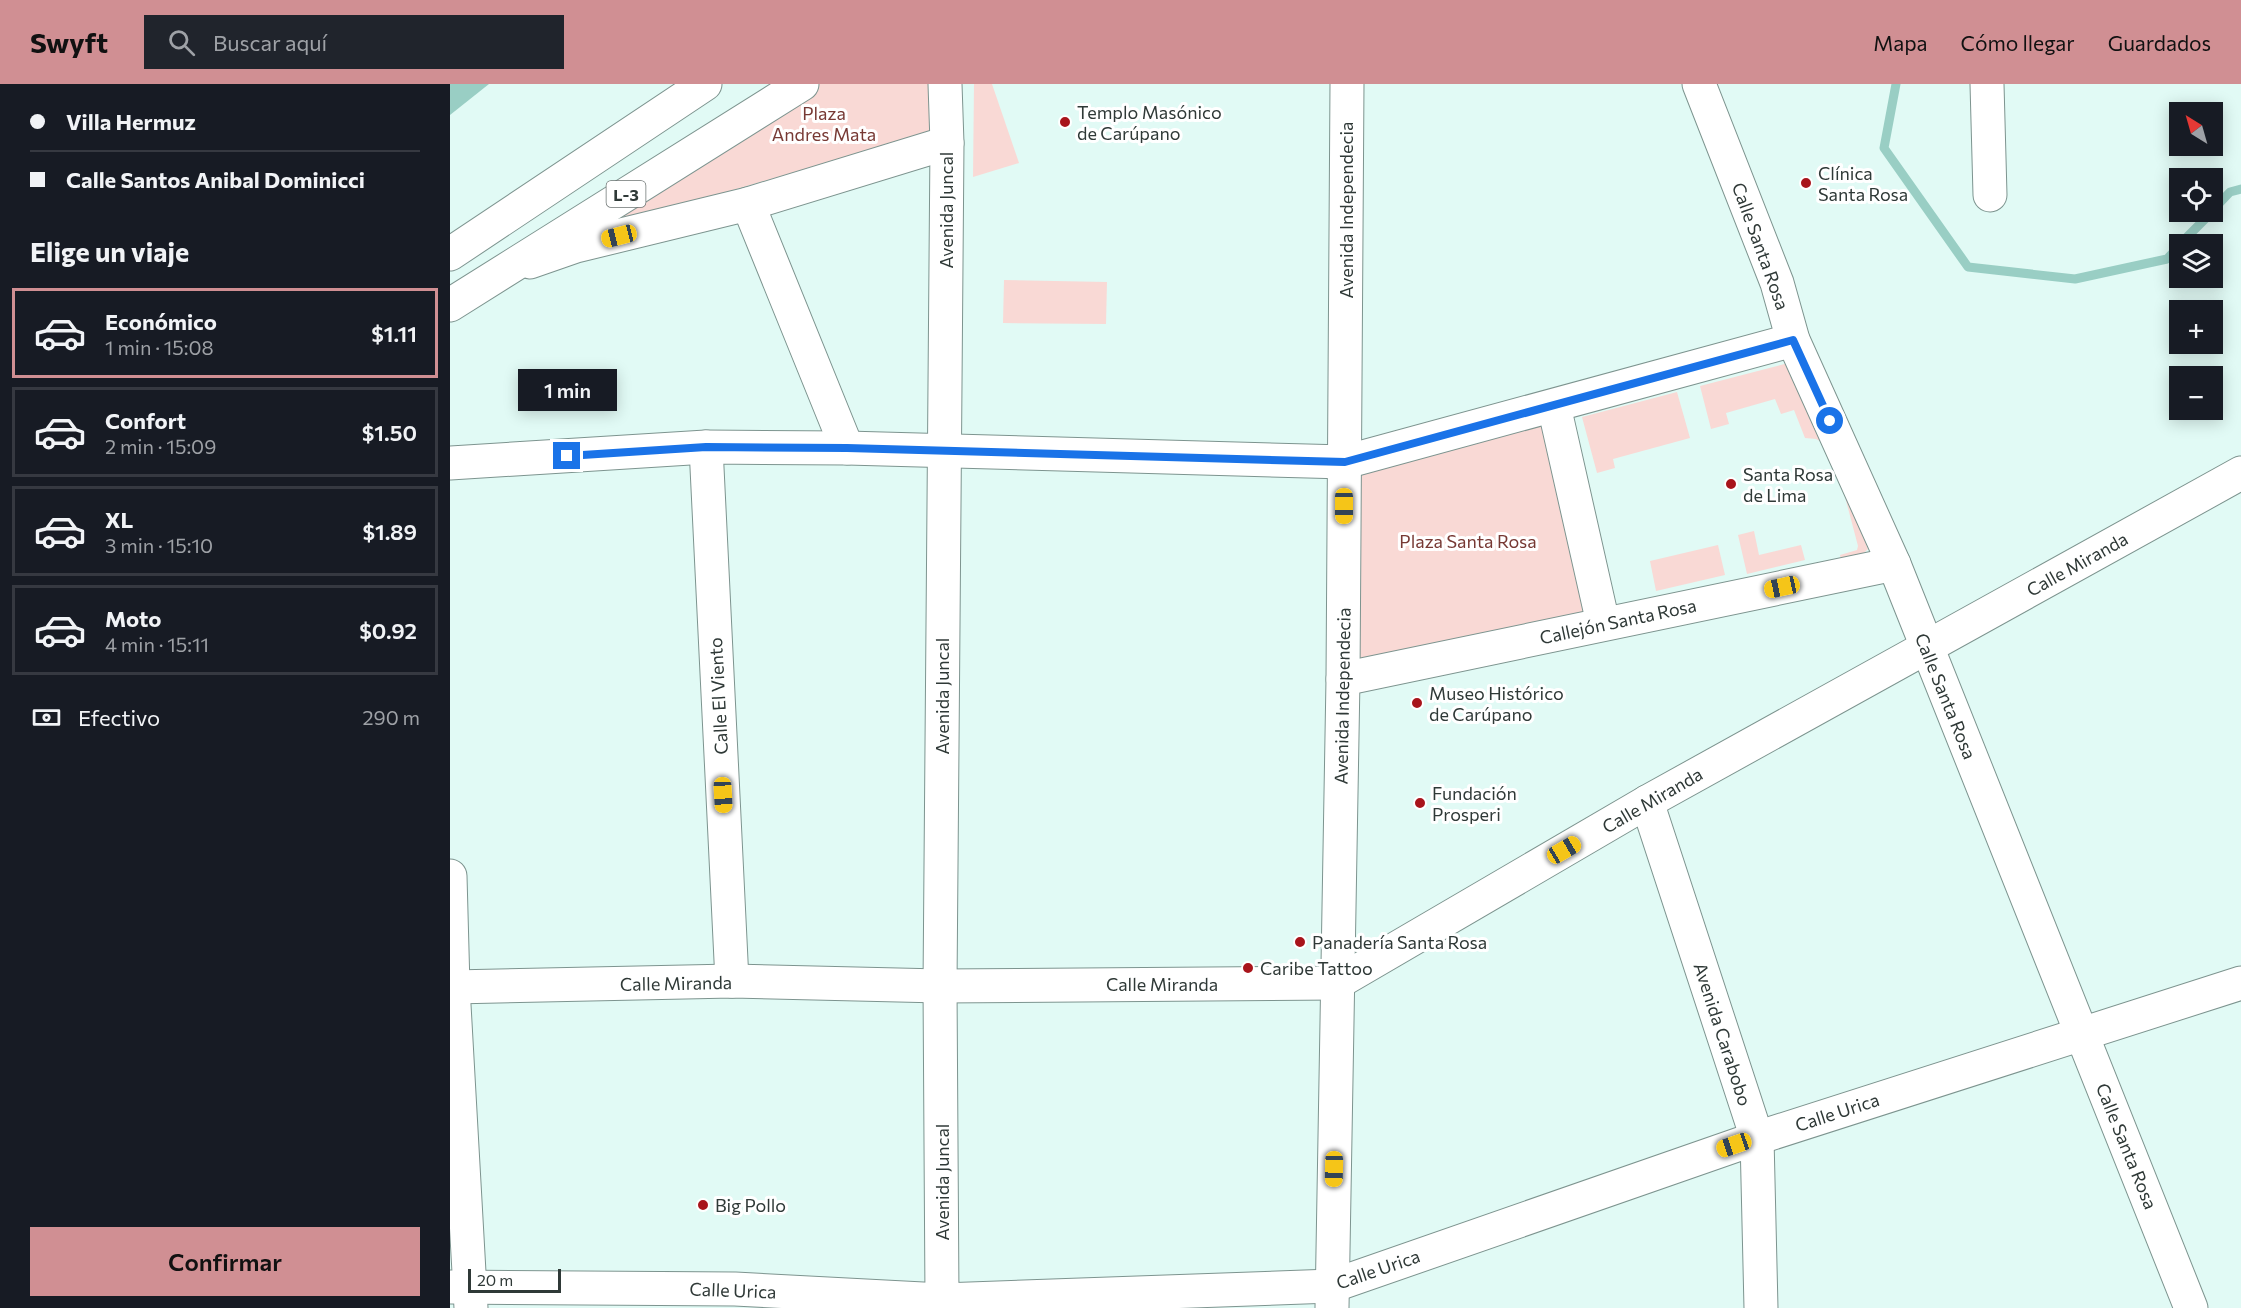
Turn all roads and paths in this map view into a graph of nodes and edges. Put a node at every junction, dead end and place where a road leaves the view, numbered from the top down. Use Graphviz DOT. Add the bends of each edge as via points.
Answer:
graph roads {
  1 [pos="705,84"];
  2 [pos="802,84"];
  3 [pos="945,84"];
  4 [pos="1347,84"];
  5 [pos="1987,84"];
  6 [pos="1703,85"];
  7 [pos="947,143"];
  8 [pos="1990,195"];
  9 [pos="748,204"];
  10 [pos="450,254"];
  11 [pos="504,271"];
  12 [pos="450,304"];
  13 [pos="1793,340"];
  14 [pos="1554,406"];
  15 [pos="706,447"];
  16 [pos="847,448"];
  17 [pos="944,450"];
  18 [pos="1345,462"];
  19 [pos="450,463"];
  20 [pos="2241,473"];
  21 [pos="1894,564"];
  22 [pos="1603,624"];
  23 [pos="1926,647"];
  24 [pos="1343,679"];
  25 [pos="1647,802"];
  26 [pos="450,876"];
  27 [pos="732,981"];
  28 [pos="1337,983"];
  29 [pos="2241,983"];
  30 [pos="940,986"];
  31 [pos="453,987"];
  32 [pos="2082,1034"];
  33 [pos="1757,1137"];
  34 [pos="464,1294"];
  35 [pos="1332,1297"];
  36 [pos="942,1304"];
  37 [pos="1761,1308"];
  38 [pos="2191,1308"];
  1 -- 10 [label="street, L-3"];
  2 -- 11 [label="street, L-3"];
  3 -- 7 [label="street, Avenida Juncal"];
  4 -- 18 [label="street, Avenida Independecia"];
  5 -- 8 [label="street"];
  6 -- 13 [label="street, Calle Santa Rosa" via="1777,283"];
  7 -- 9 [label="street"];
  7 -- 17 [label="street, Avenida Juncal"];
  9 -- 11 [label="street" via="576,246"];
  9 -- 16 [label="street"];
  11 -- 12 [label="street, L-3"];
  13 -- 14 [label="street"];
  13 -- 21 [label="street, Calle Santa Rosa"];
  14 -- 18 [label="street"];
  14 -- 22 [label="street"];
  15 -- 16 [label="street"];
  15 -- 19 [label="street"];
  15 -- 27 [label="street, Calle El Viento"];
  16 -- 17 [label="street"];
  17 -- 18 [label="street"];
  17 -- 30 [label="street, Avenida Juncal"];
  18 -- 24 [label="street, Avenida Independecia"];
  20 -- 23 [label="street, Calle Miranda"];
  21 -- 22 [label="street, Callejón Santa Rosa"];
  21 -- 23 [label="street, Calle Santa Rosa"];
  22 -- 24 [label="street, Callejón Santa Rosa"];
  23 -- 25 [label="street, Calle Miranda"];
  23 -- 32 [label="street, Calle Santa Rosa"];
  24 -- 28 [label="street, Avenida Independecia"];
  25 -- 28 [label="street, Calle Miranda"];
  25 -- 33 [label="street, Avenida Carabobo"];
  26 -- 31 [label="street"];
  27 -- 30 [label="street, Calle Miranda"];
  27 -- 31 [label="street, Calle Miranda"];
  28 -- 30 [label="street, Calle Miranda"];
  28 -- 35 [label="street, Avenida Independecia"];
  29 -- 32 [label="street, Calle Urica"];
  30 -- 36 [label="street, Avenida Juncal"];
  31 -- 34 [label="street"];
  32 -- 33 [label="street, Calle Urica"];
  32 -- 38 [label="street, Calle Santa Rosa"];
  33 -- 35 [label="street, Calle Urica"];
  33 -- 37 [label="street, Avenida Carabobo"];
  34 -- 36 [label="street, Calle Urica" via="735,1289"];
  35 -- 36 [label="street, Calle Urica"];
}
